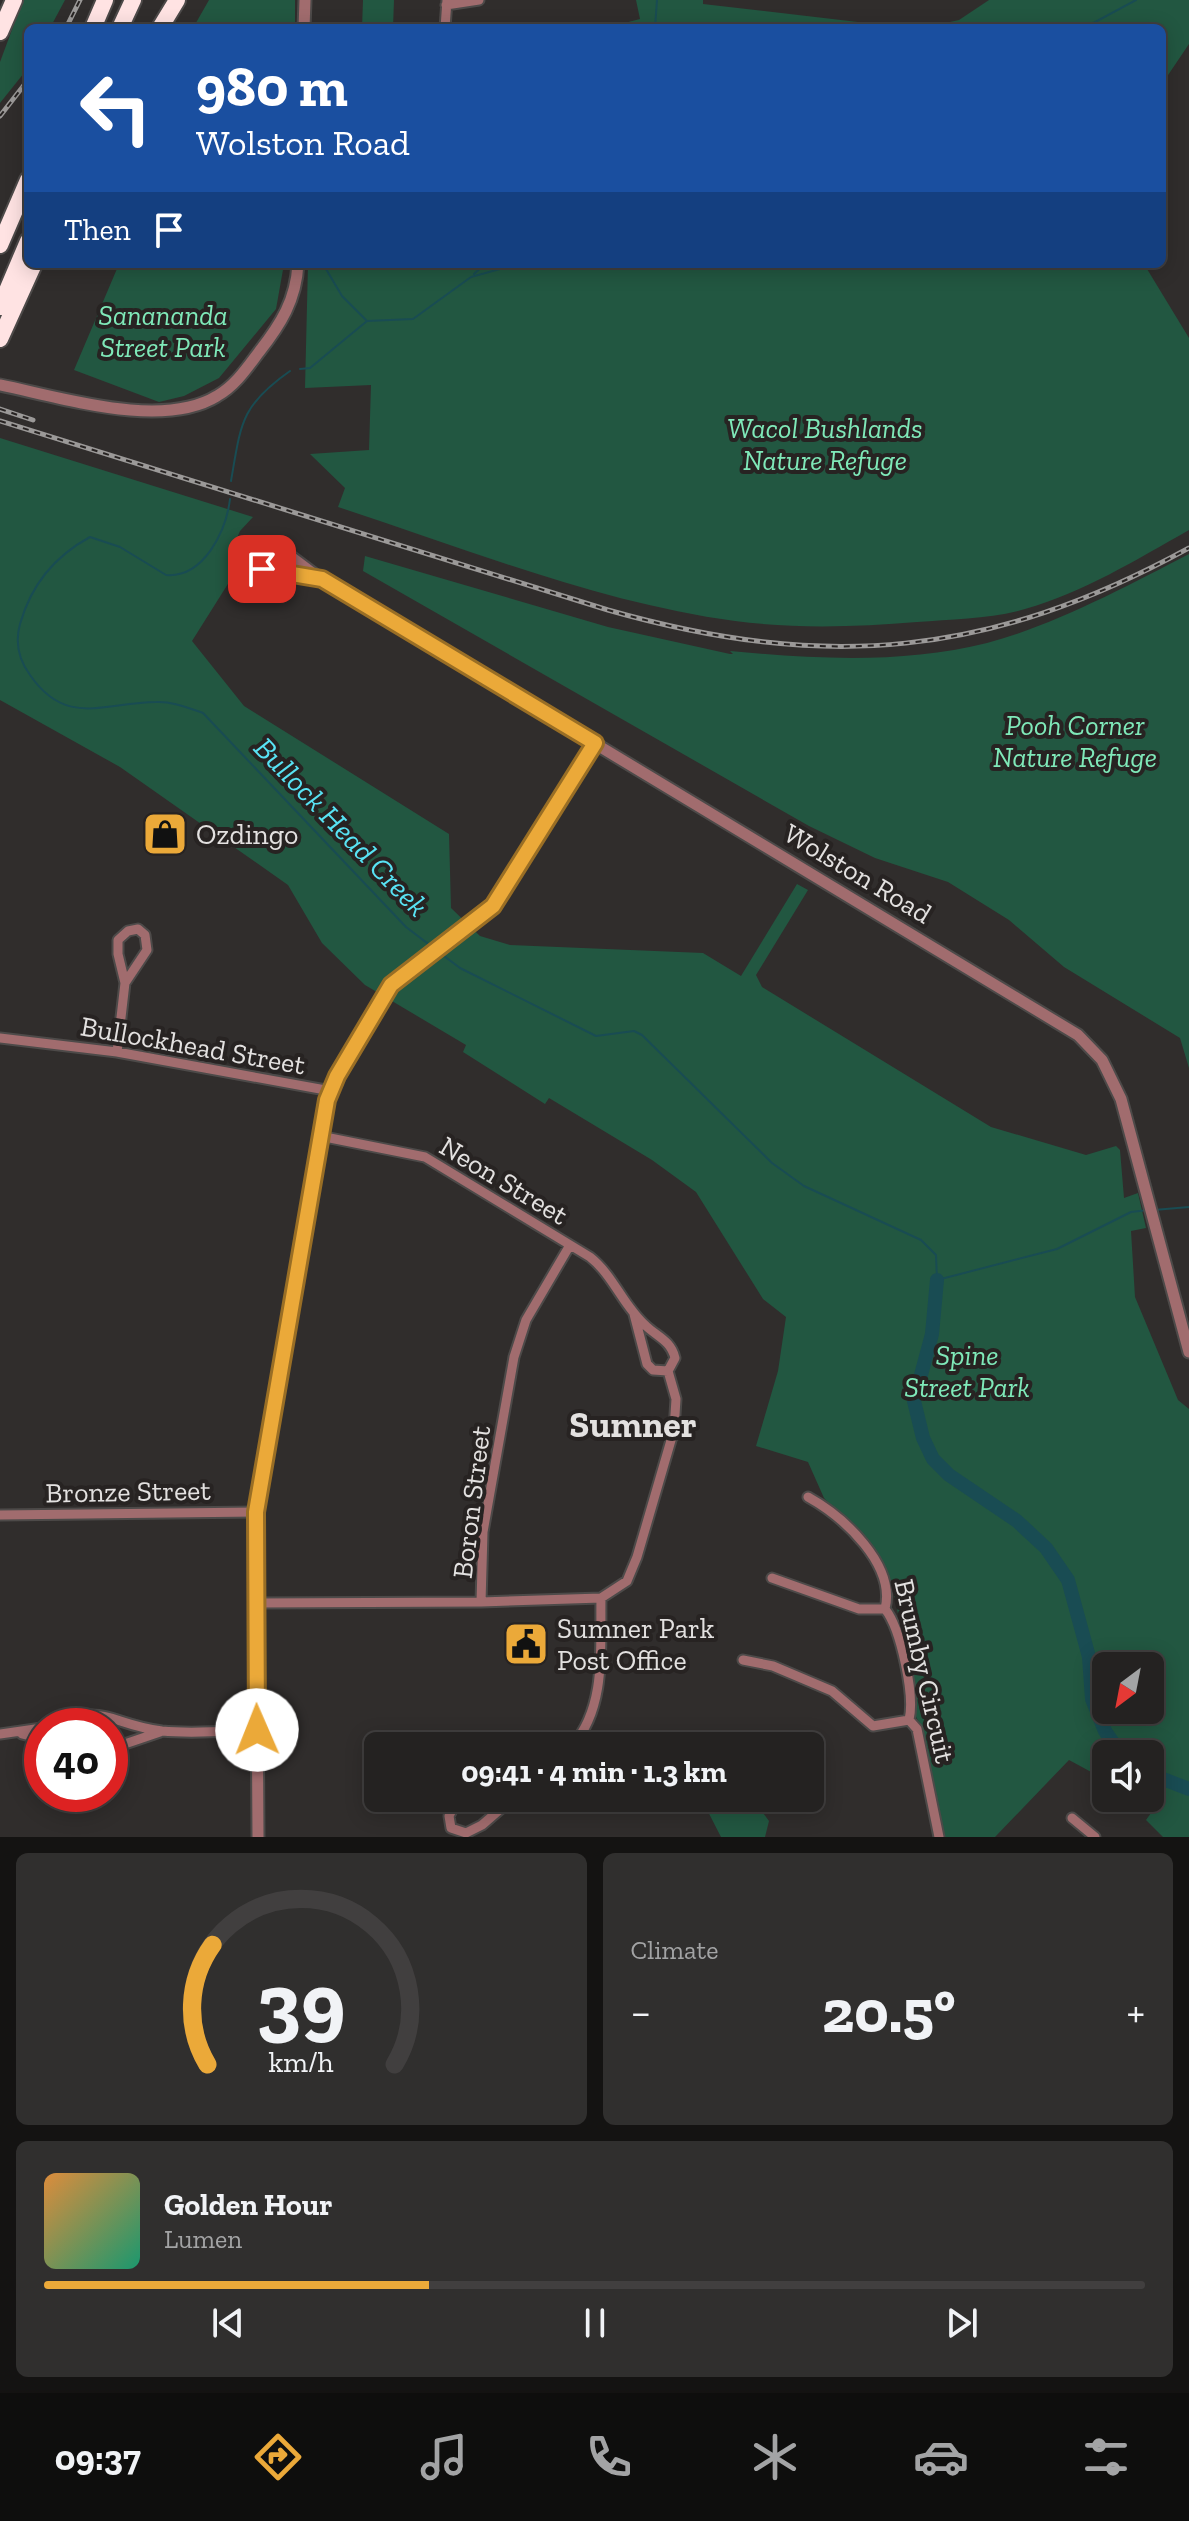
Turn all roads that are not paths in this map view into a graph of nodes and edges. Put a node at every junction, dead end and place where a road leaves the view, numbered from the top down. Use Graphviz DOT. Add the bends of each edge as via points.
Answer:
graph roads {
  1 [pos="14,0"];
  2 [pos="105,0"];
  3 [pos="133,0"];
  4 [pos="177,0"];
  5 [pos="305,0"];
  6 [pos="479,0"];
  7 [pos="446,2"];
  8 [pos="95,24"];
  9 [pos="122,24"];
  10 [pos="162,24"];
  11 [pos="304,24"];
  12 [pos="445,24"];
  13 [pos="0,32"];
  14 [pos="24,189"];
  15 [pos="0,245"];
  16 [pos="24,250"];
  17 [pos="32,268"];
  18 [pos="298,268"];
  19 [pos="0,307"];
  20 [pos="0,339"];
  21 [pos="0,385"];
  22 [pos="322,579"];
  23 [pos="595,743"];
  24 [pos="125,983"];
  25 [pos="0,1038"];
  26 [pos="117,1052"];
  27 [pos="331,1091"];
  28 [pos="320,1136"];
  29 [pos="570,1245"];
  30 [pos="634,1314"];
  31 [pos="1189,1352"];
  32 [pos="668,1371"];
  33 [pos="808,1497"];
  34 [pos="256,1512"];
  35 [pos="0,1515"];
  36 [pos="772,1578"];
  37 [pos="601,1598"];
  38 [pos="481,1602"];
  39 [pos="256,1603"];
  40 [pos="885,1609"];
  41 [pos="743,1660"];
  42 [pos="909,1720"];
  43 [pos="128,1723"];
  44 [pos="257,1730"];
  45 [pos="164,1731"];
  46 [pos="581,1732"];
  47 [pos="24,1733"];
  48 [pos="0,1734"];
  49 [pos="19,1734"];
  50 [pos="24,1735"];
  51 [pos="128,1743"];
  52 [pos="451,1812"];
  53 [pos="496,1812"];
  54 [pos="1072,1818"];
  55 [pos="258,1837"];
  56 [pos="939,1837"];
  57 [pos="1095,1837"];
  1 -- 13 [label="highway"];
  2 -- 8 [label="highway"];
  3 -- 9 [label="highway"];
  4 -- 10 [label="highway"];
  5 -- 11 [label="street"];
  6 -- 7 [label="street"];
  7 -- 12 [label="street"];
  14 -- 15 [label="highway"];
  16 -- 19 [label="highway"];
  17 -- 20 [label="highway"];
  18 -- 21 [label="street" via="295,295 242,375 217,396 187,409 147,411"];
  22 -- 22 [label="street, Wolston Road" via="271,573 262,569 258,554 267,543 281,546"];
  22 -- 23 [label="street, Wolston Road"];
  23 -- 27 [label="street" via="505,891 458,935 391,985"];
  23 -- 31 [label="street, Wolston Road" via="1078,1035 1102,1060 1116,1087"];
  24 -- 24 [label="street" via="118,940 138,929 145,935 147,950"];
  24 -- 26 [label="street"];
  25 -- 26 [label="street, Bullockhead Street"];
  26 -- 27 [label="street, Bullockhead Street"];
  27 -- 28 [label="street"];
  28 -- 29 [label="street, Neon Street" via="425,1157"];
  28 -- 34 [label="street"];
  29 -- 30 [label="street, Neon Street" via="599,1264"];
  29 -- 38 [label="street, Boron Street" via="526,1320 514,1357 483,1532"];
  30 -- 32 [label="street, Neon Street" via="647,1364"];
  30 -- 32 [label="street, Neon Street" via="673,1349"];
  32 -- 37 [label="street, Neon Street" via="677,1415 637,1557 627,1581"];
  33 -- 40 [label="street, Brumby Circuit" via="836,1514 870,1554 889,1594"];
  34 -- 35 [label="street, Bronze Street"];
  34 -- 39 [label="street"];
  36 -- 40 [label="street" via="859,1609"];
  37 -- 38 [label="street"];
  37 -- 46 [label="street" via="599,1688"];
  38 -- 39 [label="street, Boron Street"];
  39 -- 44 [label="street"];
  40 -- 42 [label="street, Brumby Circuit" via="895,1624 912,1705"];
  41 -- 42 [label="street" via="773,1666 832,1691 873,1726"];
  42 -- 56 [label="street, Brumby Circuit" via="917,1729"];
  43 -- 45 [label="street"];
  44 -- 45 [label="street"];
  44 -- 55 [label="street"];
  45 -- 51 [label="street"];
  47 -- 49 [label="street"];
  48 -- 49 [label="street"];
  49 -- 50 [label="street"];
  52 -- 53 [label="street" via="451,1828 466,1833"];
  54 -- 57 [label="street"];
}
